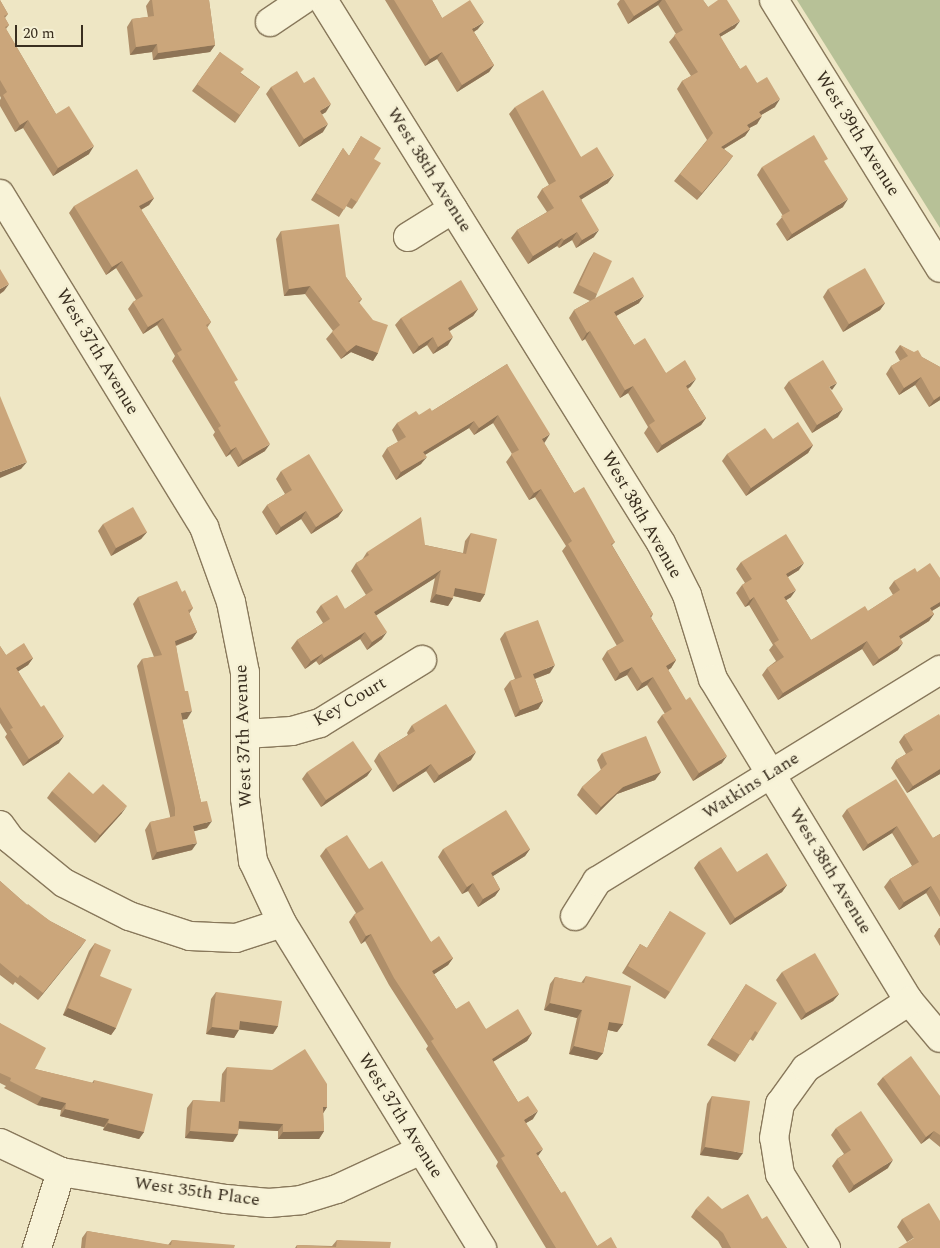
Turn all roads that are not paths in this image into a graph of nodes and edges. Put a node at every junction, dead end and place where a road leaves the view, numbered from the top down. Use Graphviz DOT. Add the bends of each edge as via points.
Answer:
graph roads {
  1 [pos="303,0"];
  2 [pos="323,0"];
  3 [pos="774,0"];
  4 [pos="270,22"];
  5 [pos="0,194"];
  6 [pos="453,209"];
  7 [pos="408,236"];
  8 [pos="940,268"];
  9 [pos="422,660"];
  10 [pos="940,670"];
  11 [pos="245,734"];
  12 [pos="771,773"];
  13 [pos="0,825"];
  14 [pos="575,916"];
  15 [pos="282,923"];
  16 [pos="909,1001"];
  17 [pos="940,1038"];
  18 [pos="0,1143"];
  19 [pos="421,1150"];
  20 [pos="62,1172"];
  21 [pos="37,1248"];
  22 [pos="482,1248"];
  23 [pos="826,1248"];
  1 -- 4 [label="street"];
  2 -- 6 [label="street, West 38th Avenue"];
  3 -- 8 [label="street, West 39th Avenue"];
  5 -- 11 [label="street, West 37th Avenue" via="204,526 231,602 245,673"];
  6 -- 7 [label="street"];
  6 -- 12 [label="street, West 38th Avenue" via="661,544 686,595 713,679"];
  9 -- 11 [label="street, Key Court" via="320,723 292,731"];
  10 -- 12 [label="street, Watkins Lane"];
  11 -- 15 [label="street, West 37th Avenue" via="245,798 253,861"];
  12 -- 14 [label="street, Watkins Lane" via="597,880"];
  12 -- 16 [label="street, West 38th Avenue"];
  13 -- 15 [label="street" via="10,838 64,882 128,916 200,937 236,938"];
  15 -- 19 [label="street, West 37th Avenue"];
  16 -- 17 [label="street, West 38th Avenue"];
  16 -- 23 [label="street" via="806,1068 780,1104 774,1138 780,1174"];
  18 -- 20 [label="street, West 35th Place"];
  19 -- 20 [label="street, West 35th Place" via="337,1189 301,1200 269,1203"];
  19 -- 22 [label="street, West 37th Avenue"];
  20 -- 21 [label="street"];
}
